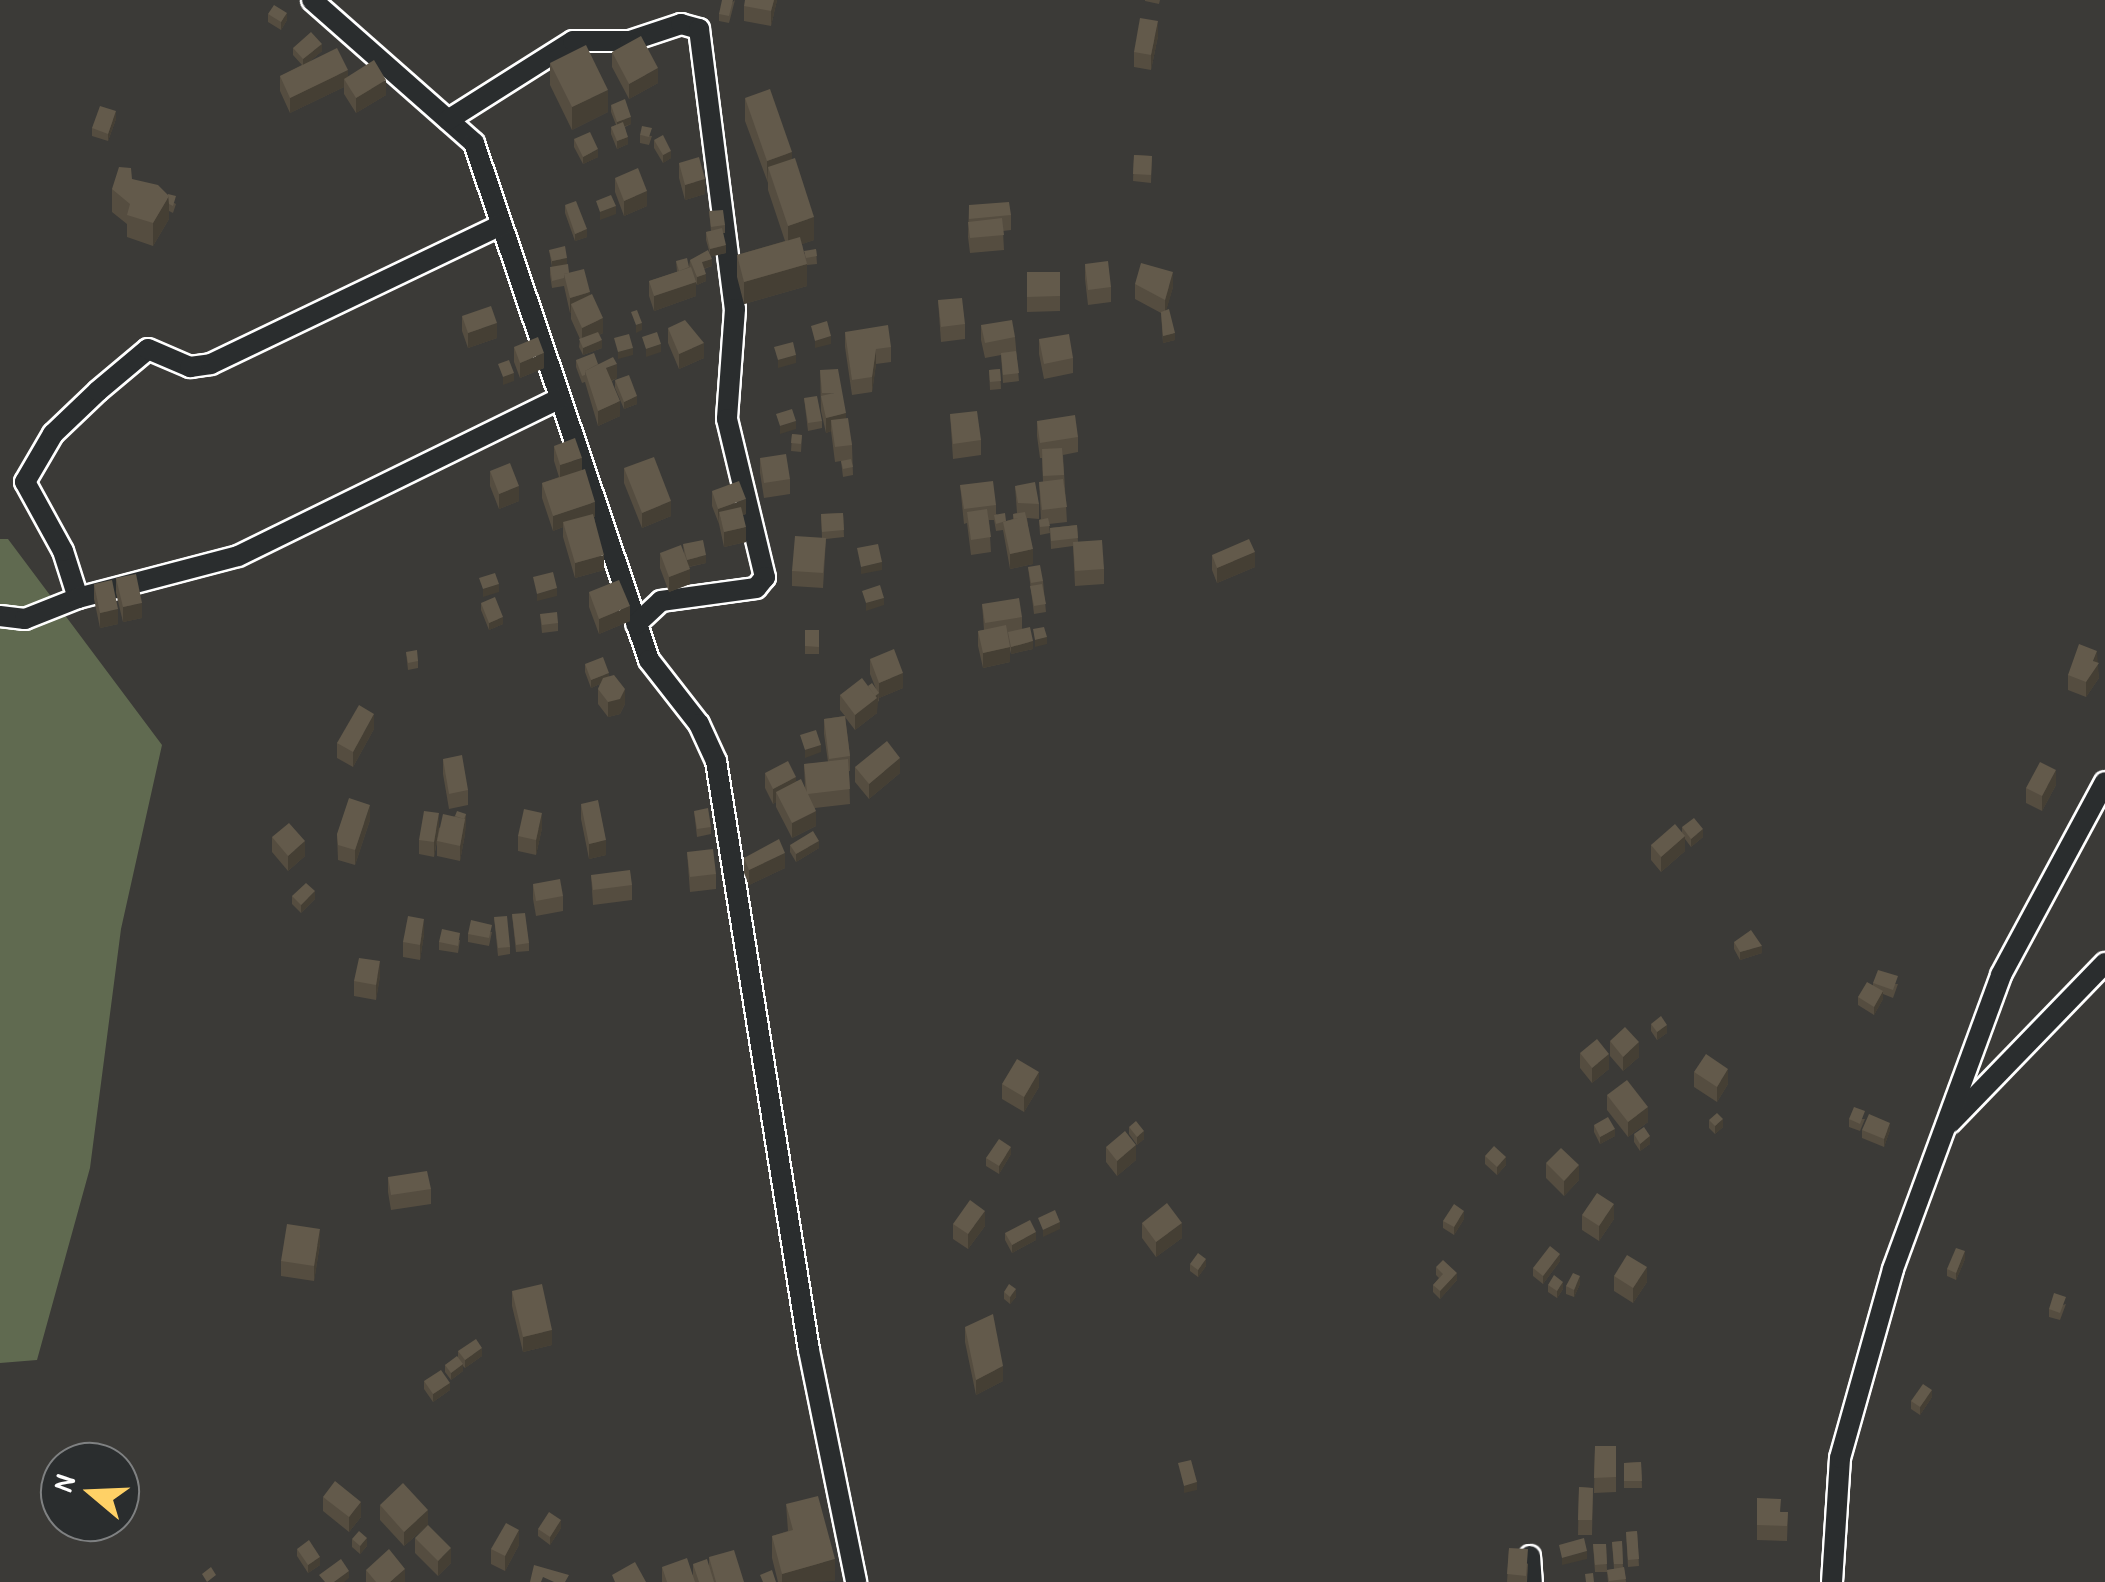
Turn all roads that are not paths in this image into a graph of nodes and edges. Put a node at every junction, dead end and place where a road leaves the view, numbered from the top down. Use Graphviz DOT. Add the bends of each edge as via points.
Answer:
graph roads {
  1 [pos="312,0"];
  2 [pos="448,120"];
  3 [pos="501,225"];
  4 [pos="559,399"];
  5 [pos="78,598"];
  6 [pos="0,616"];
  7 [pos="636,624"];
  8 [pos="2105,782"];
  9 [pos="2105,963"];
  10 [pos="1945,1128"];
  11 [pos="1530,1556"];
  12 [pos="856,1582"];
  13 [pos="1532,1582"];
  14 [pos="1832,1582"];
  1 -- 2 [label="street"];
  2 -- 3 [label="street" via="482,156"];
  2 -- 7 [label="street" via="573,41 630,40 681,24 699,29 734,310 727,419 764,576 756,588 661,601"];
  3 -- 4 [label="street"];
  3 -- 5 [label="street" via="212,364 190,367 148,349 98,391 53,434 26,482 63,551"];
  4 -- 5 [label="street" via="238,556"];
  4 -- 7 [label="street"];
  5 -- 6 [label="street" via="25,619"];
  7 -- 12 [label="street" via="649,660 699,724 716,761 809,1350"];
  8 -- 10 [label="street" via="2001,975"];
  9 -- 10 [label="street"];
  10 -- 14 [label="street" via="1853,1404 1835,1498"];
  11 -- 13 [label="street"];
}
